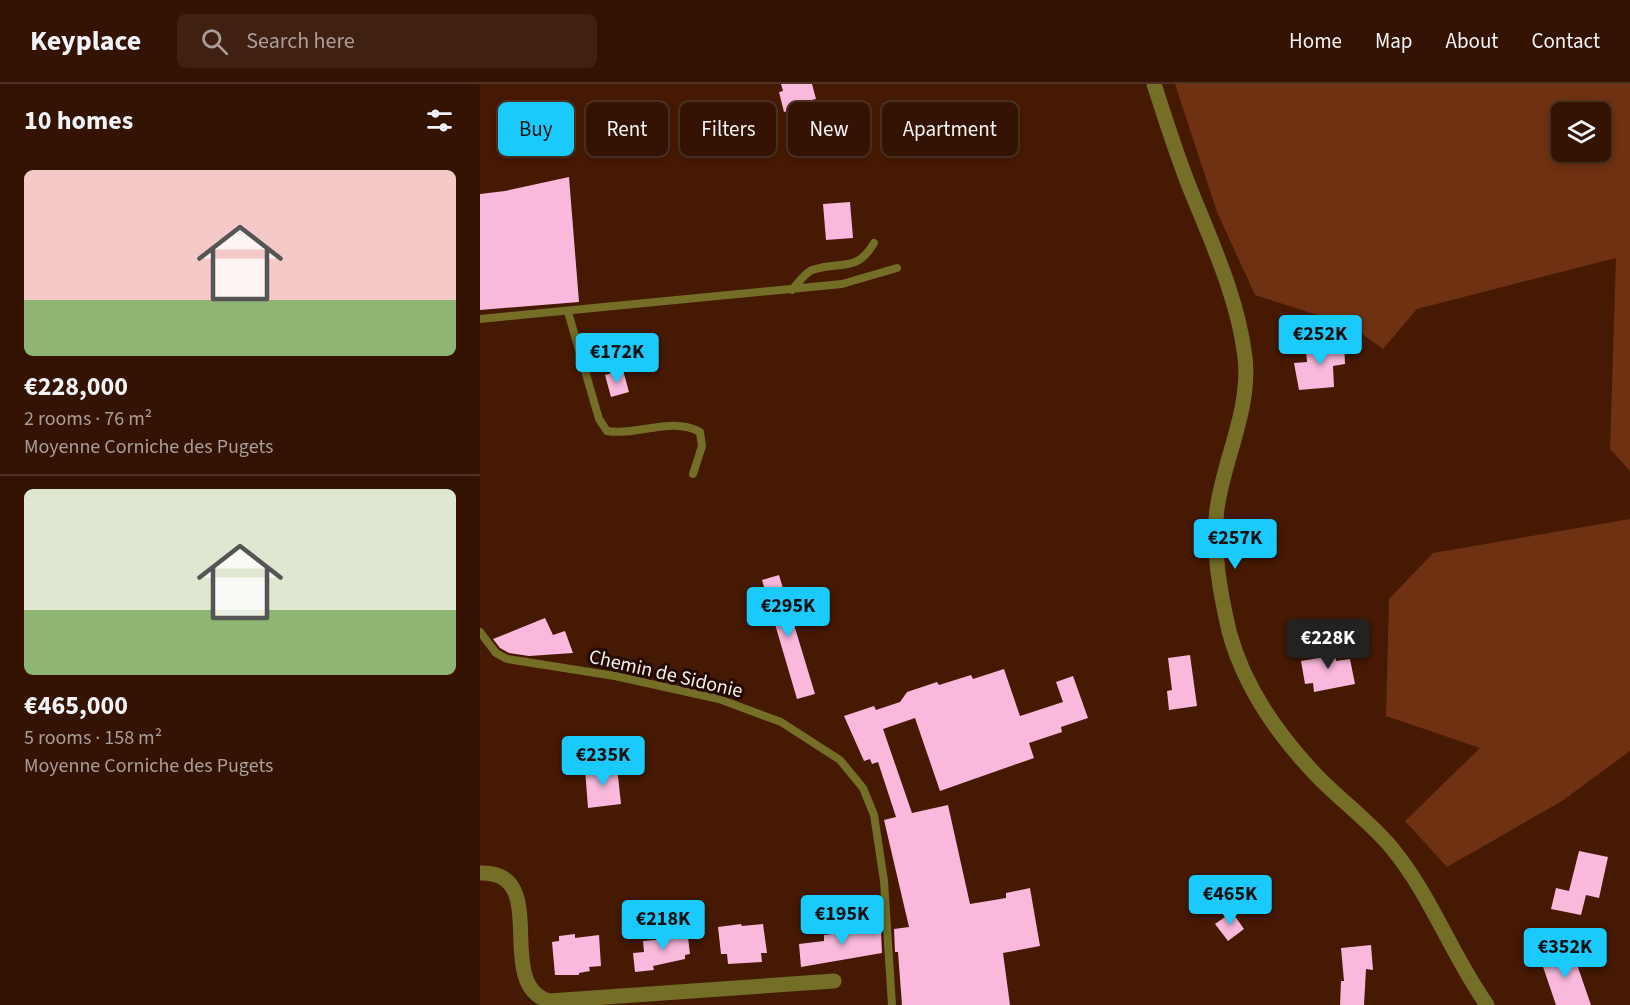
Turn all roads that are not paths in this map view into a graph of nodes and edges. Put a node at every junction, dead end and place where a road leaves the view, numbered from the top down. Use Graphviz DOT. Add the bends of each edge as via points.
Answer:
graph roads {
  1 [pos="1154,84"];
  2 [pos="874,243"];
  3 [pos="897,268"];
  4 [pos="791,290"];
  5 [pos="568,312"];
  6 [pos="480,319"];
  7 [pos="693,474"];
  8 [pos="480,632"];
  9 [pos="480,873"];
  10 [pos="834,981"];
  11 [pos="892,1005"];
  12 [pos="1487,1005"];
  1 -- 12 [label="street" via="1236,310 1245,359 1243,406 1216,530 1216,556 1230,632 1253,689 1274,723 1320,778 1390,845 1431,904"];
  2 -- 4 [label="lane" via="865,258 845,266 811,270"];
  3 -- 4 [label="lane" via="842,284"];
  4 -- 5 [label="lane"];
  5 -- 6 [label="lane"];
  5 -- 7 [label="lane" via="599,419 607,430 623,433 689,426 700,432 702,446"];
  8 -- 11 [label="lane, Chemin de Sidonie" via="496,653 507,659 615,676 753,710 782,722 840,760 863,788 874,815 884,880"];
  9 -- 10 [label="street" via="504,877 512,884 517,897 524,973 540,998 549,1001"];
}
